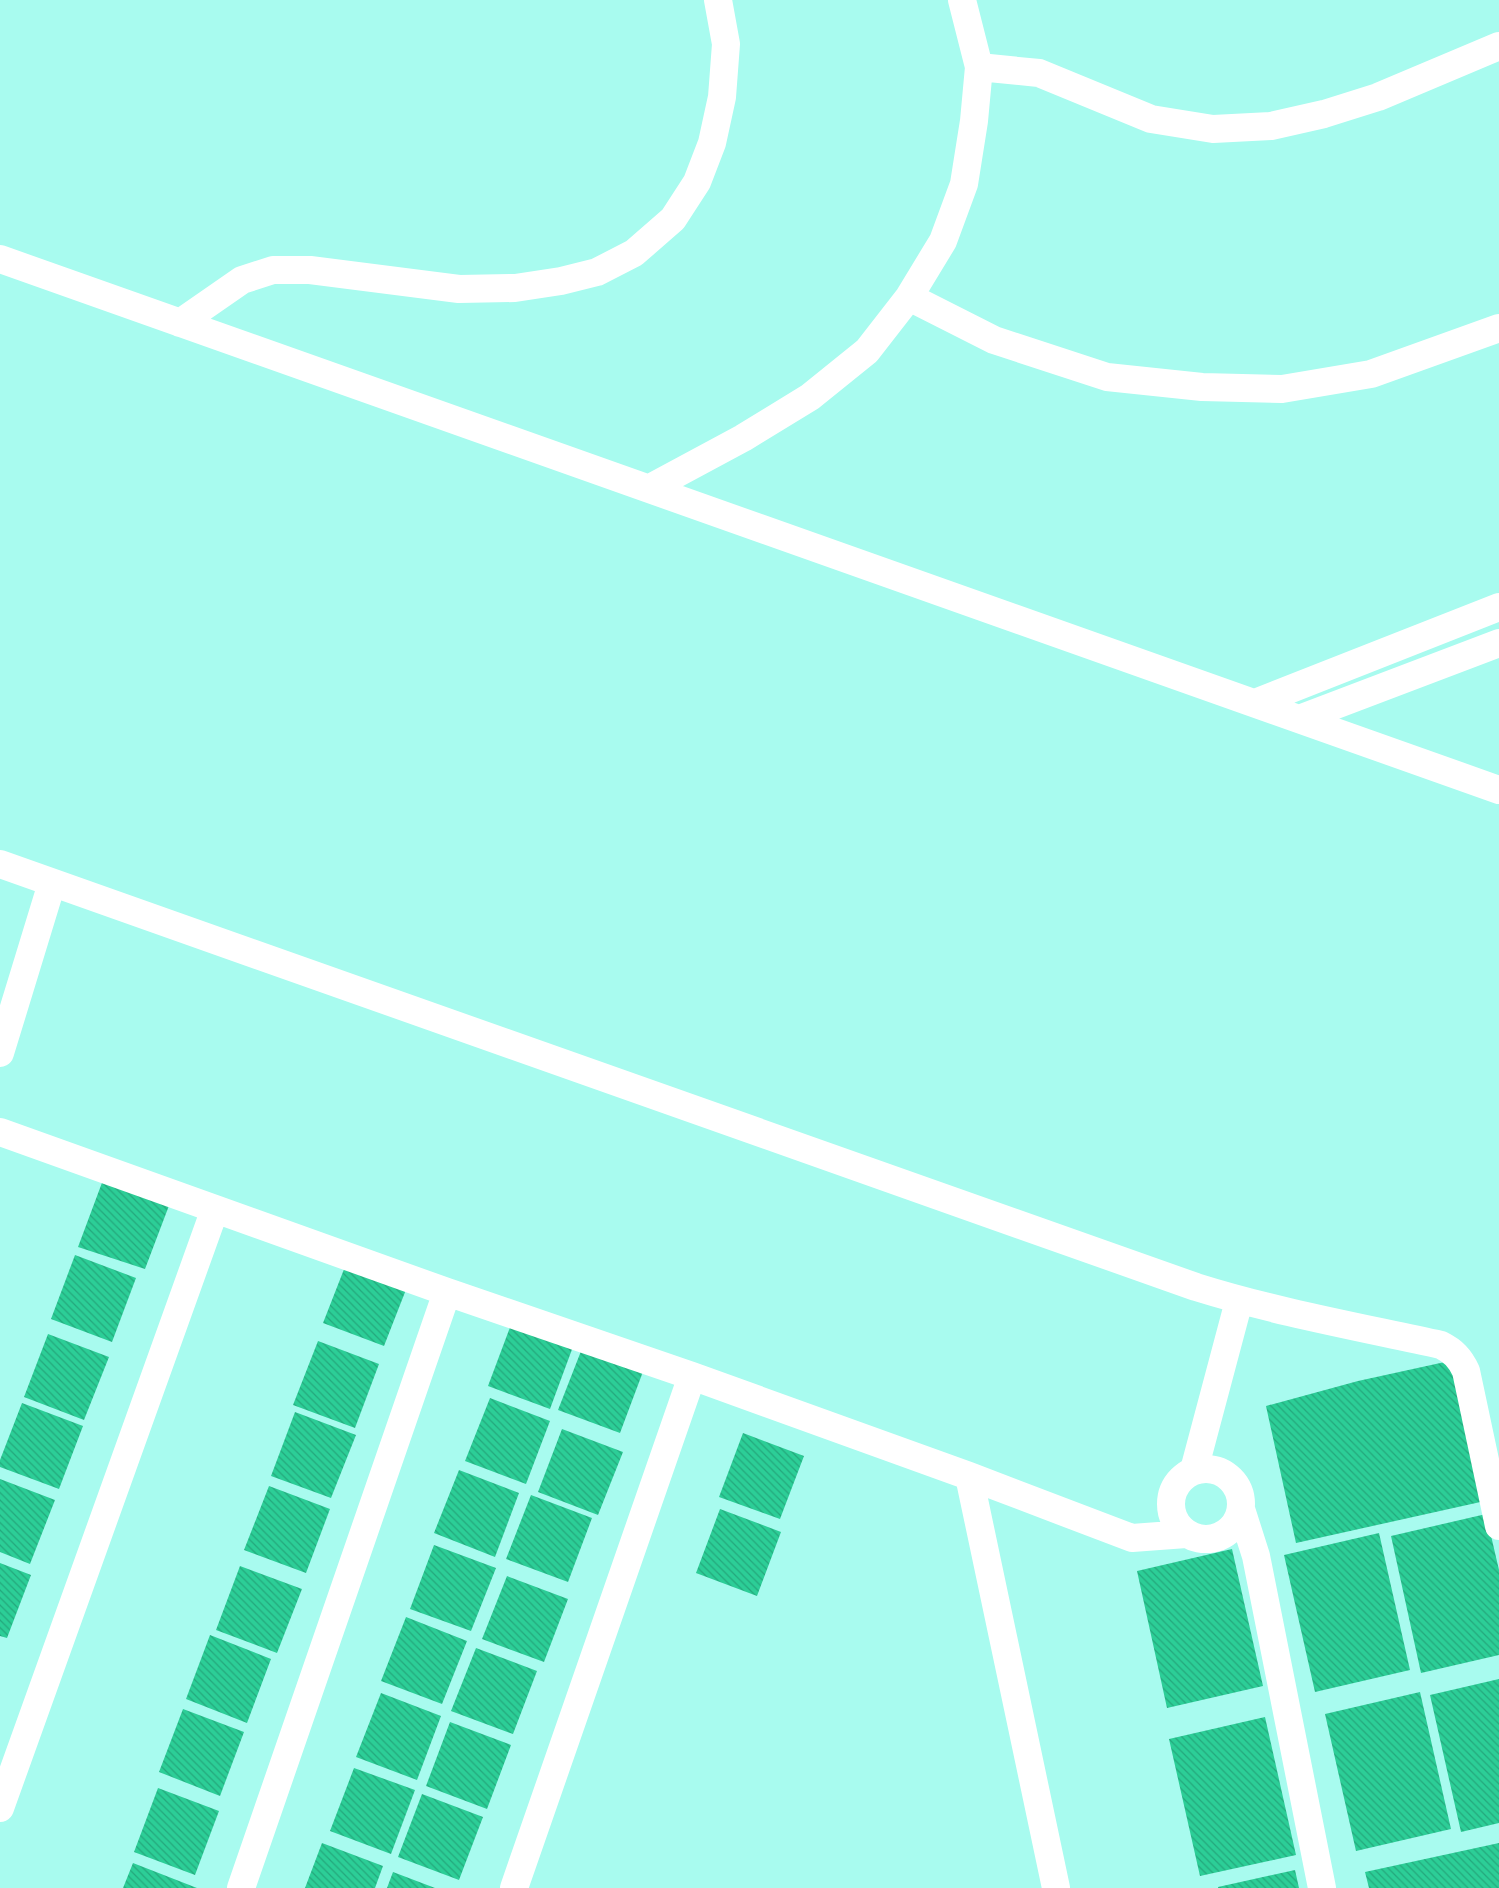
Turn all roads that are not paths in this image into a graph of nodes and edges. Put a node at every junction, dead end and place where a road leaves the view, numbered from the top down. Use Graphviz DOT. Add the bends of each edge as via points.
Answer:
graph roads {
  1 [pos="718,0"];
  2 [pos="962,0"];
  3 [pos="1499,46"];
  4 [pos="979,67"];
  5 [pos="0,259"];
  6 [pos="909,297"];
  7 [pos="180,323"];
  8 [pos="1499,328"];
  9 [pos="650,488"];
  10 [pos="1499,607"];
  11 [pos="1499,643"];
  12 [pos="1255,703"];
  13 [pos="1299,719"];
  14 [pos="1499,790"];
  15 [pos="0,864"];
  16 [pos="52,883"];
  17 [pos="0,1053"];
  18 [pos="0,1132"];
  19 [pos="215,1209"];
  20 [pos="447,1292"];
  21 [pos="1239,1301"];
  22 [pos="692,1376"];
  23 [pos="1194,1470"];
  24 [pos="969,1476"];
  25 [pos="1241,1509"];
  26 [pos="1499,1526"];
  27 [pos="1186,1534"];
  28 [pos="0,1808"];
  29 [pos="240,1888"];
  30 [pos="514,1888"];
  31 [pos="1056,1888"];
  32 [pos="1322,1888"];
  1 -- 7 [label="street" via="726,44 722,96 712,143 697,182 673,219 634,253 597,272 515,288 459,289 310,270 273,270 242,280"];
  2 -- 4 [label="street"];
  3 -- 4 [label="street" via="1378,97 1324,114 1271,126 1213,129 1151,119 1039,73"];
  4 -- 6 [label="street" via="964,184 943,241"];
  5 -- 7 [label="street"];
  6 -- 8 [label="street" via="994,340 1107,377 1202,387 1282,389 1371,374"];
  6 -- 9 [label="street" via="867,351 810,397 743,438"];
  7 -- 9 [label="street"];
  9 -- 12 [label="street"];
  10 -- 12 [label="street"];
  11 -- 13 [label="street"];
  12 -- 13 [label="street"];
  13 -- 14 [label="street"];
  15 -- 16 [label="street"];
  16 -- 17 [label="street"];
  16 -- 21 [label="street"];
  18 -- 19 [label="street"];
  19 -- 20 [label="street"];
  19 -- 28 [label="street"];
  20 -- 22 [label="street"];
  20 -- 29 [label="street"];
  21 -- 23 [label="street"];
  21 -- 26 [label="street" via="1441,1345 1451,1350 1466,1371"];
  22 -- 24 [label="street"];
  22 -- 30 [label="street"];
  23 -- 25 [label="street" via="1218,1470 1228,1476 1236,1486"];
  23 -- 27 [label="street" via="1177,1484 1170,1505 1177,1526"];
  24 -- 27 [label="street" via="1132,1538"];
  24 -- 31 [label="street"];
  25 -- 27 [label="street" via="1237,1521 1219,1537 1207,1540"];
  25 -- 32 [label="street" via="1256,1556"];
}
